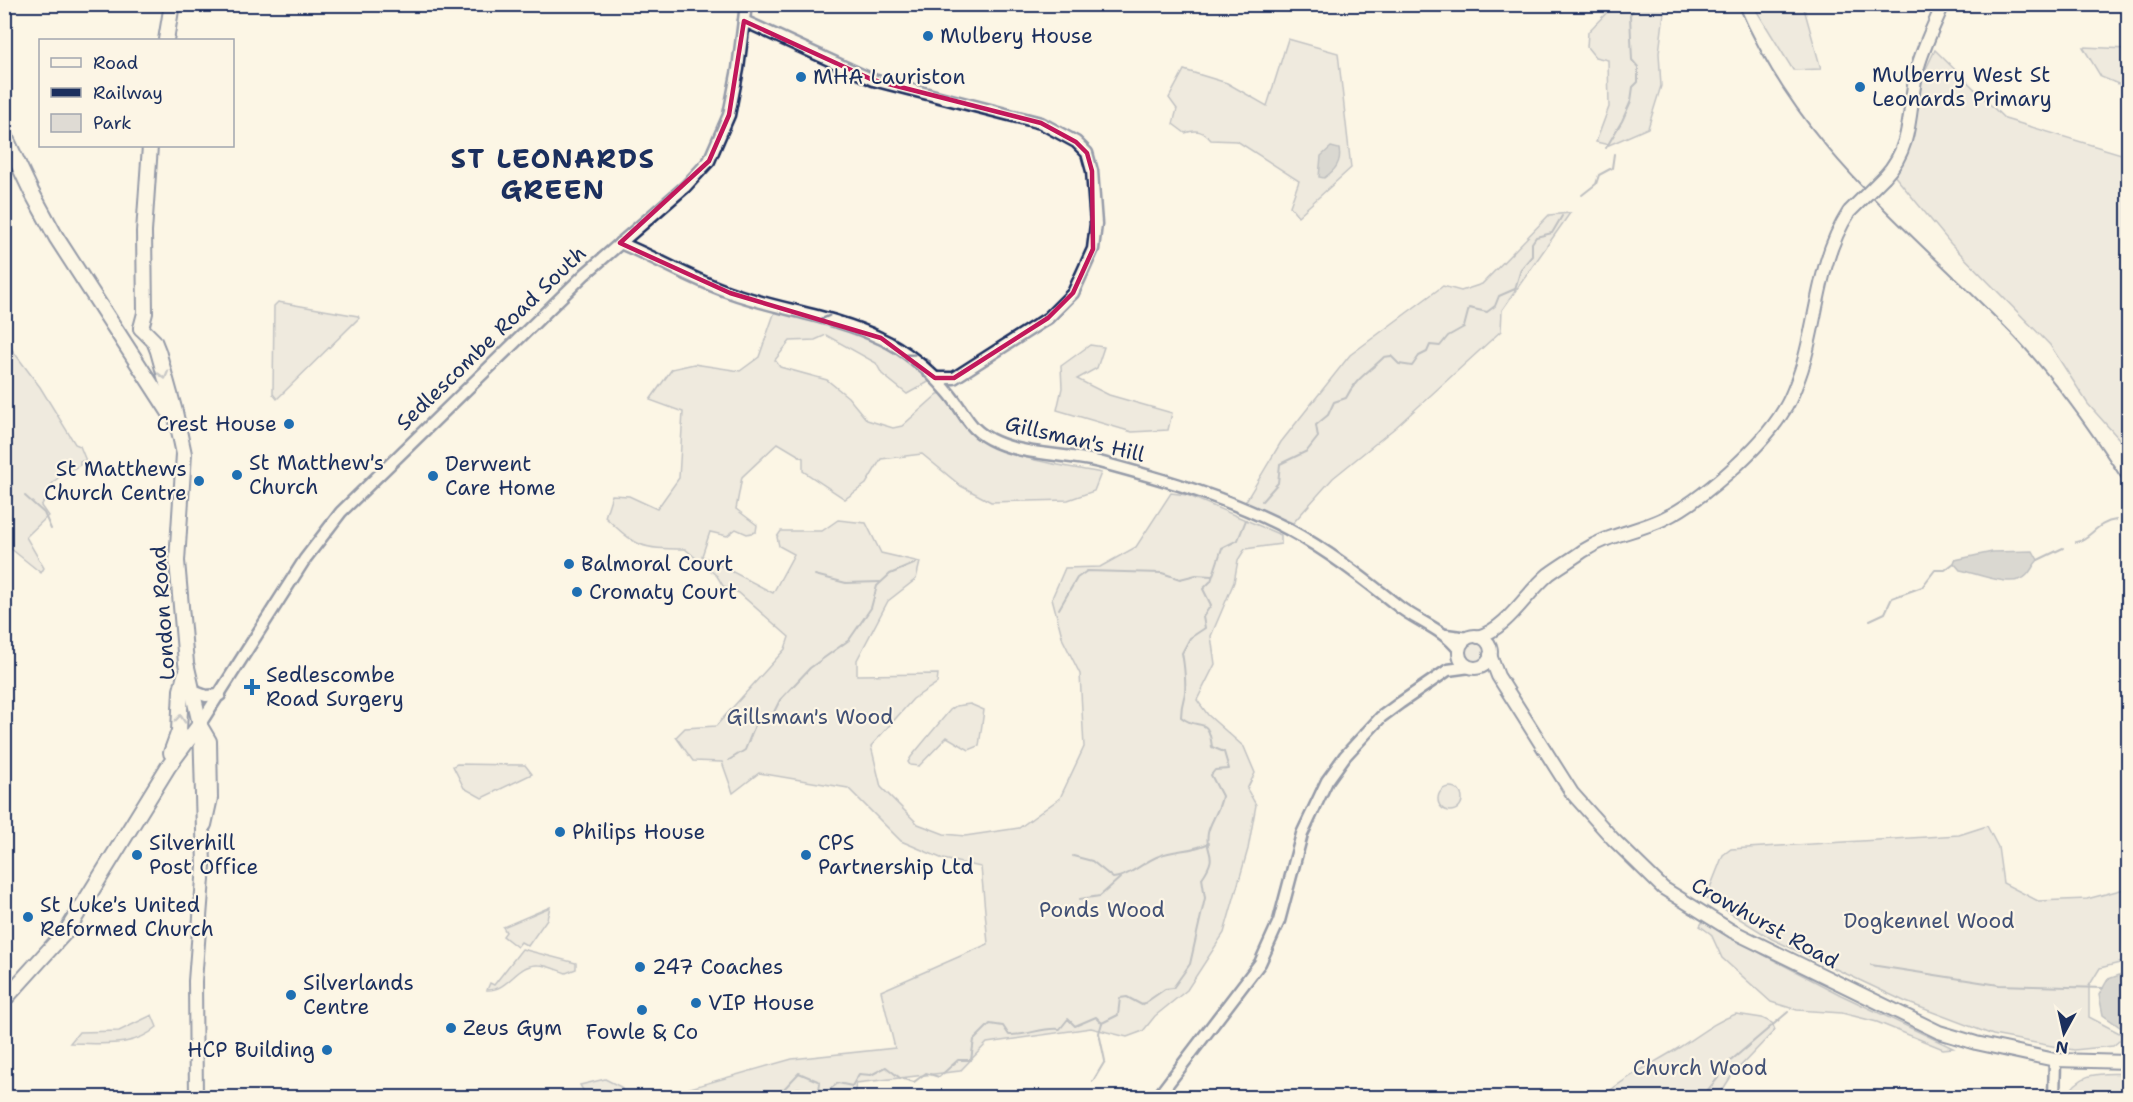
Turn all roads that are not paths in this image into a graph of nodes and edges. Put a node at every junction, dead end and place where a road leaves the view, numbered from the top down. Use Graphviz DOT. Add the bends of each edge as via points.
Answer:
graph roads {
  1 [pos="172,4"];
  2 [pos="746,4"];
  3 [pos="1943,4"];
  4 [pos="744,21"];
  5 [pos="166,39"];
  6 [pos="4,134"];
  7 [pos="150,147"];
  8 [pos="620,243"];
  9 [pos="112,322"];
  10 [pos="141,328"];
  11 [pos="133,355"];
  12 [pos="935,378"];
  13 [pos="954,378"];
  14 [pos="950,393"];
  15 [pos="178,426"];
  16 [pos="1497,628"];
  17 [pos="1445,635"];
  18 [pos="1474,637"];
  19 [pos="1490,651"];
  20 [pos="1459,652"];
  21 [pos="1474,668"];
  22 [pos="1448,670"];
  23 [pos="187,671"];
  24 [pos="1497,676"];
  25 [pos="190,690"];
  26 [pos="220,694"];
  27 [pos="200,724"];
  28 [pos="168,767"];
  29 [pos="4,1000"];
  30 [pos="2055,1060"];
  31 [pos="2128,1062"];
  32 [pos="196,1098"];
  33 [pos="1157,1098"];
  34 [pos="2054,1098"];
  1 -- 5 [label="main road"];
  2 -- 4 [label="street, Sedlescombe Road South"];
  3 -- 16 [label="main road, bridge" via="1921,56 1900,158 1849,212 1830,250 1794,392 1773,426 1690,503 1662,519 1588,548 1549,574"];
  4 -- 8 [label="street, Sedlescombe Road South" via="729,115 708,161"];
  4 -- 13 [label="street" via="873,81 1041,123 1076,142 1087,153 1096,224 1093,249 1084,272 1062,307"];
  6 -- 9 [label="main road, London Road" via="56,237"];
  7 -- 10 [label="main road" via="144,232 145,313"];
  12 -- 8 [label="street, Gillsman's Hill, one-way" via="881,338 730,293"];
  8 -- 26 [label="street, Sedlescombe Road South" via="341,512 305,559"];
  9 -- 10 [label="main road" via="123,328"];
  9 -- 11 [label="main road, London Road"];
  10 -- 11 [label="main road" via="131,340"];
  10 -- 15 [label="main road, London Road, one-way" via="154,341"];
  11 -- 15 [label="main road, London Road"];
  12 -- 13 [label="street"];
  12 -- 14 [label="street, Gillsman's Hill"];
  13 -- 14 [label="street"];
  14 -- 17 [label="street, Gillsman's Hill" via="974,429 997,443 1136,472 1209,495 1285,528 1361,576 1413,618"];
  15 -- 23 [label="main road, London Road" via="184,465 177,561"];
  16 -- 18 [label="main road"];
  16 -- 19 [label="main road"];
  17 -- 18 [label="street"];
  17 -- 20 [label="street, Gillsman's Hill"];
  18 -- 19 [label="main road"];
  18 -- 20 [label="main road" via="1462,643"];
  19 -- 21 [label="main road" via="1486,663"];
  19 -- 24 [label="main road, Crowhurst Road"];
  20 -- 21 [label="main road" via="1463,663"];
  20 -- 22 [label="street"];
  21 -- 22 [label="street"];
  21 -- 24 [label="main road"];
  22 -- 33 [label="street" via="1381,717 1327,781 1302,834 1271,943 1249,979"];
  23 -- 25 [label="main road, London Road"];
  28 -- 23 [label="main road, one-way"];
  24 -- 30 [label="main road, Crowhurst Road" via="1572,793 1612,839 1664,888 1732,931 1939,1032"];
  25 -- 26 [label="street" via="206,696"];
  25 -- 27 [label="main road, London Road"];
  26 -- 27 [label="street, Sedlescombe Road South"];
  27 -- 28 [label="main road"];
  27 -- 32 [label="main road" via="204,882 195,981"];
  28 -- 29 [label="main road" via="68,929"];
  30 -- 31 [label="main road, Crowhurst Road"];
  30 -- 34 [label="street"];
}
